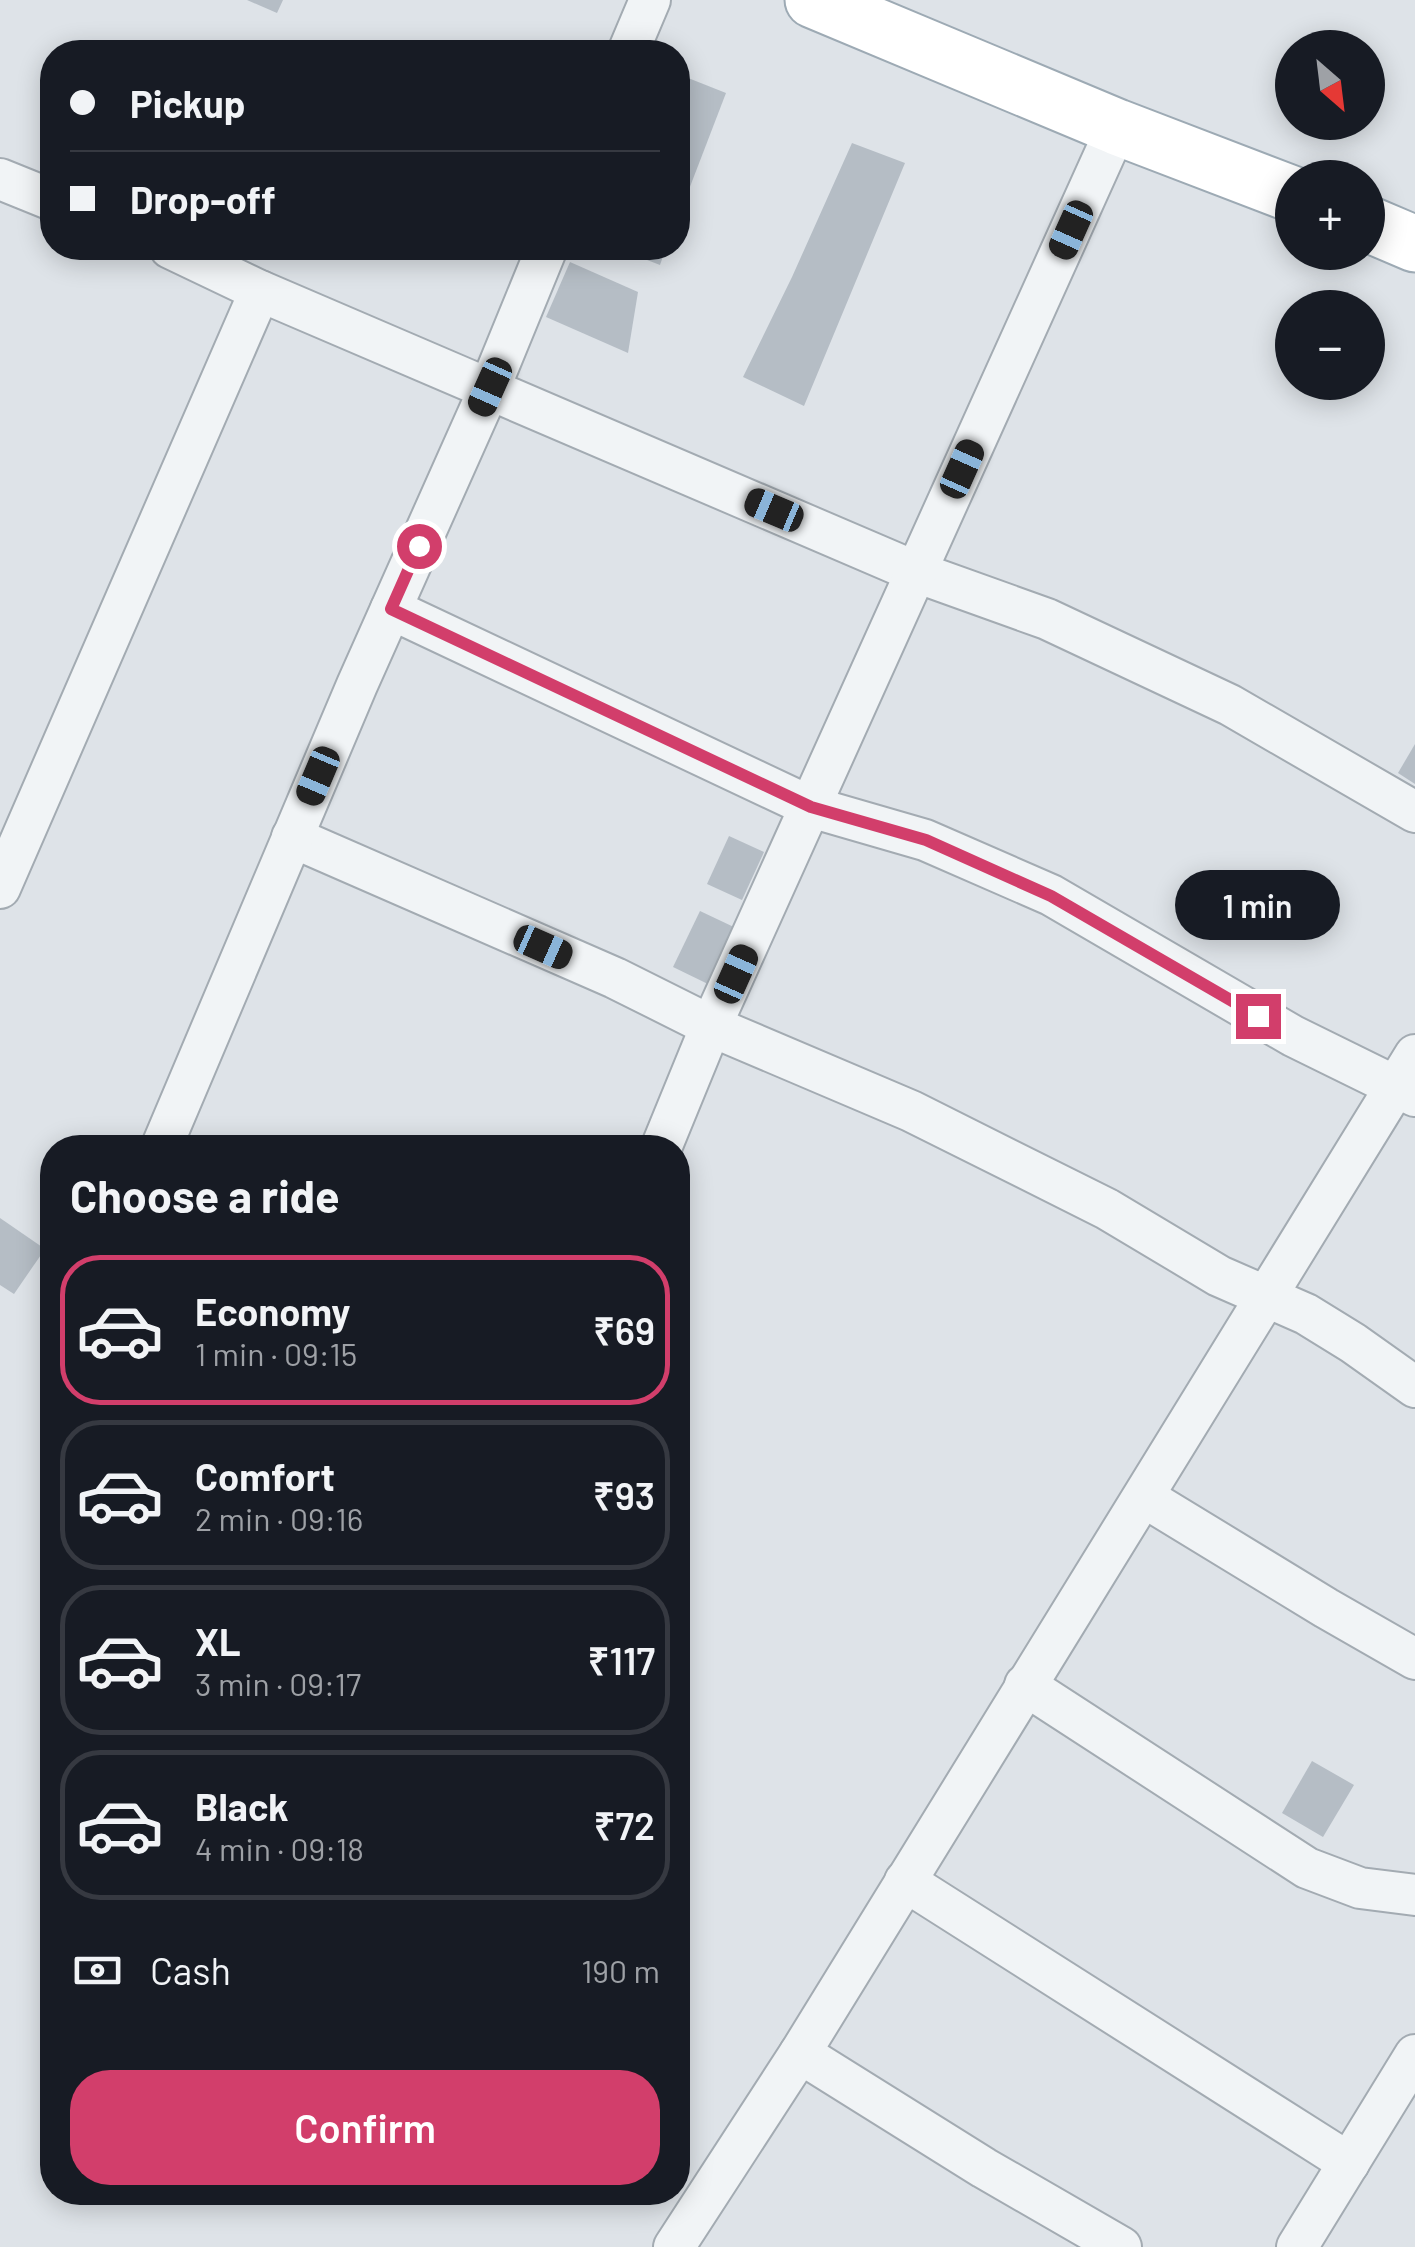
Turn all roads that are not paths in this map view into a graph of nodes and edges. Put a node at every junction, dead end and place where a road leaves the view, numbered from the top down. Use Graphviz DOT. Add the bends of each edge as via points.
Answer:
graph roads {
  1 [pos="650,0"];
  2 [pos="812,0"];
  3 [pos="633,40"];
  4 [pos="1117,127"];
  5 [pos="0,179"];
  6 [pos="1275,187"];
  7 [pos="40,195"];
  8 [pos="1385,231"];
  9 [pos="1415,244"];
  10 [pos="195,260"];
  11 [pos="542,260"];
  12 [pos="260,291"];
  13 [pos="490,387"];
  14 [pos="916,572"];
  15 [pos="391,609"];
  16 [pos="811,807"];
  17 [pos="1415,812"];
  18 [pos="292,837"];
  19 [pos="0,888"];
  20 [pos="711,1026"];
  21 [pos="1409,1079"];
  22 [pos="166,1135"];
  23 [pos="667,1135"];
  24 [pos="1266,1297"];
  25 [pos="1415,1387"];
  26 [pos="1144,1497"];
  27 [pos="1415,1659"];
  28 [pos="1025,1685"];
  29 [pos="904,1881"];
  30 [pos="1415,1895"];
  31 [pos="800,2053"];
  32 [pos="1415,2055"];
  33 [pos="1349,2163"];
  34 [pos="674,2247"];
  35 [pos="1120,2247"];
  36 [pos="1297,2247"];
  1 -- 3 [label="street"];
  2 -- 4 [label="main road"];
  4 -- 6 [label="main road"];
  4 -- 14 [label="street"];
  5 -- 7 [label="street"];
  8 -- 9 [label="main road"];
  10 -- 12 [label="street"];
  11 -- 13 [label="street"];
  12 -- 13 [label="street"];
  12 -- 19 [label="street"];
  13 -- 14 [label="street"];
  13 -- 15 [label="street"];
  14 -- 16 [label="street"];
  14 -- 17 [label="street" via="1046,619 1230,705"];
  15 -- 16 [label="street"];
  15 -- 18 [label="street"];
  16 -- 20 [label="street"];
  16 -- 21 [label="street" via="926,840 1051,896 1292,1036"];
  18 -- 20 [label="street"];
  18 -- 22 [label="street"];
  20 -- 23 [label="street"];
  20 -- 24 [label="street" via="911,1111"];
  21 -- 24 [label="street"];
  24 -- 25 [label="street" via="1322,1324"];
  24 -- 26 [label="street"];
  26 -- 27 [label="street"];
  26 -- 28 [label="street"];
  28 -- 29 [label="street"];
  28 -- 30 [label="street" via="1306,1868 1360,1888"];
  29 -- 31 [label="street"];
  29 -- 33 [label="street"];
  31 -- 34 [label="street"];
  31 -- 35 [label="street"];
  32 -- 33 [label="street"];
  33 -- 36 [label="street"];
}
